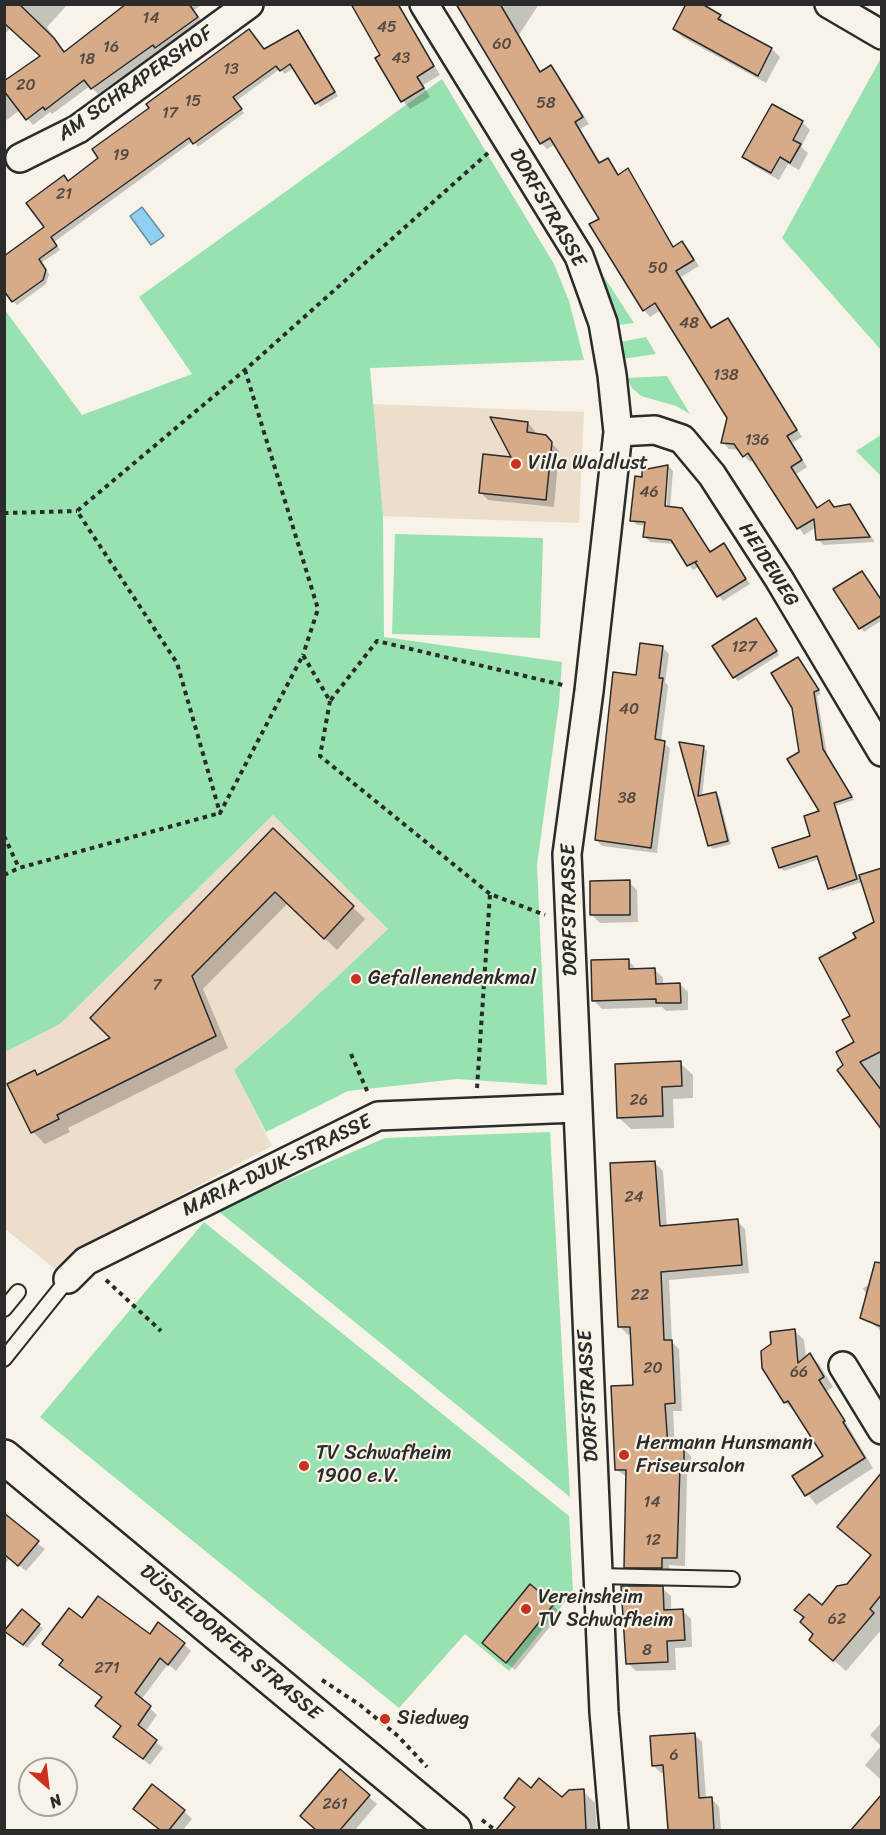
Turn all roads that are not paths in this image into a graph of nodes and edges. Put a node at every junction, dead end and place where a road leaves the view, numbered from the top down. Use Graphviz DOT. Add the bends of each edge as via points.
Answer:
graph roads {
  1 [pos="249,4"];
  2 [pos="424,4"];
  3 [pos="829,4"];
  4 [pos="882,35"];
  5 [pos="20,158"];
  6 [pos="618,432"];
  7 [pos="882,752"];
  8 [pos="576,1108"];
  9 [pos="77,1270"];
  10 [pos="18,1292"];
  11 [pos="4,1309"];
  12 [pos="4,1359"];
  13 [pos="843,1366"];
  14 [pos="882,1430"];
  15 [pos="4,1457"];
  16 [pos="597,1576"];
  17 [pos="732,1579"];
  18 [pos="453,1830"];
  19 [pos="614,1830"];
  1 -- 5 [label="street, AM SCHRAPERSHOF" via="78,129"];
  2 -- 6 [label="street, DORFSTRASSE" via="579,256 603,323"];
  3 -- 4 [label="street"];
  6 -- 7 [label="street, HEIDEWEG" via="655,430 682,439 712,475"];
  6 -- 8 [label="street, DORFSTRASSE" via="567,854"];
  8 -- 9 [label="street, MARIA-DJUK-STRASSE" via="378,1116"];
  8 -- 16 [label="street, DORFSTRASSE"];
  9 -- 12 [label="lane"];
  10 -- 11 [label="lane"];
  13 -- 14 [label="street"];
  15 -- 18 [label="main road, DÜSSELDORFER STRASSE"];
  16 -- 17 [label="lane"];
  16 -- 19 [label="street, DORFSTRASSE"];
}
